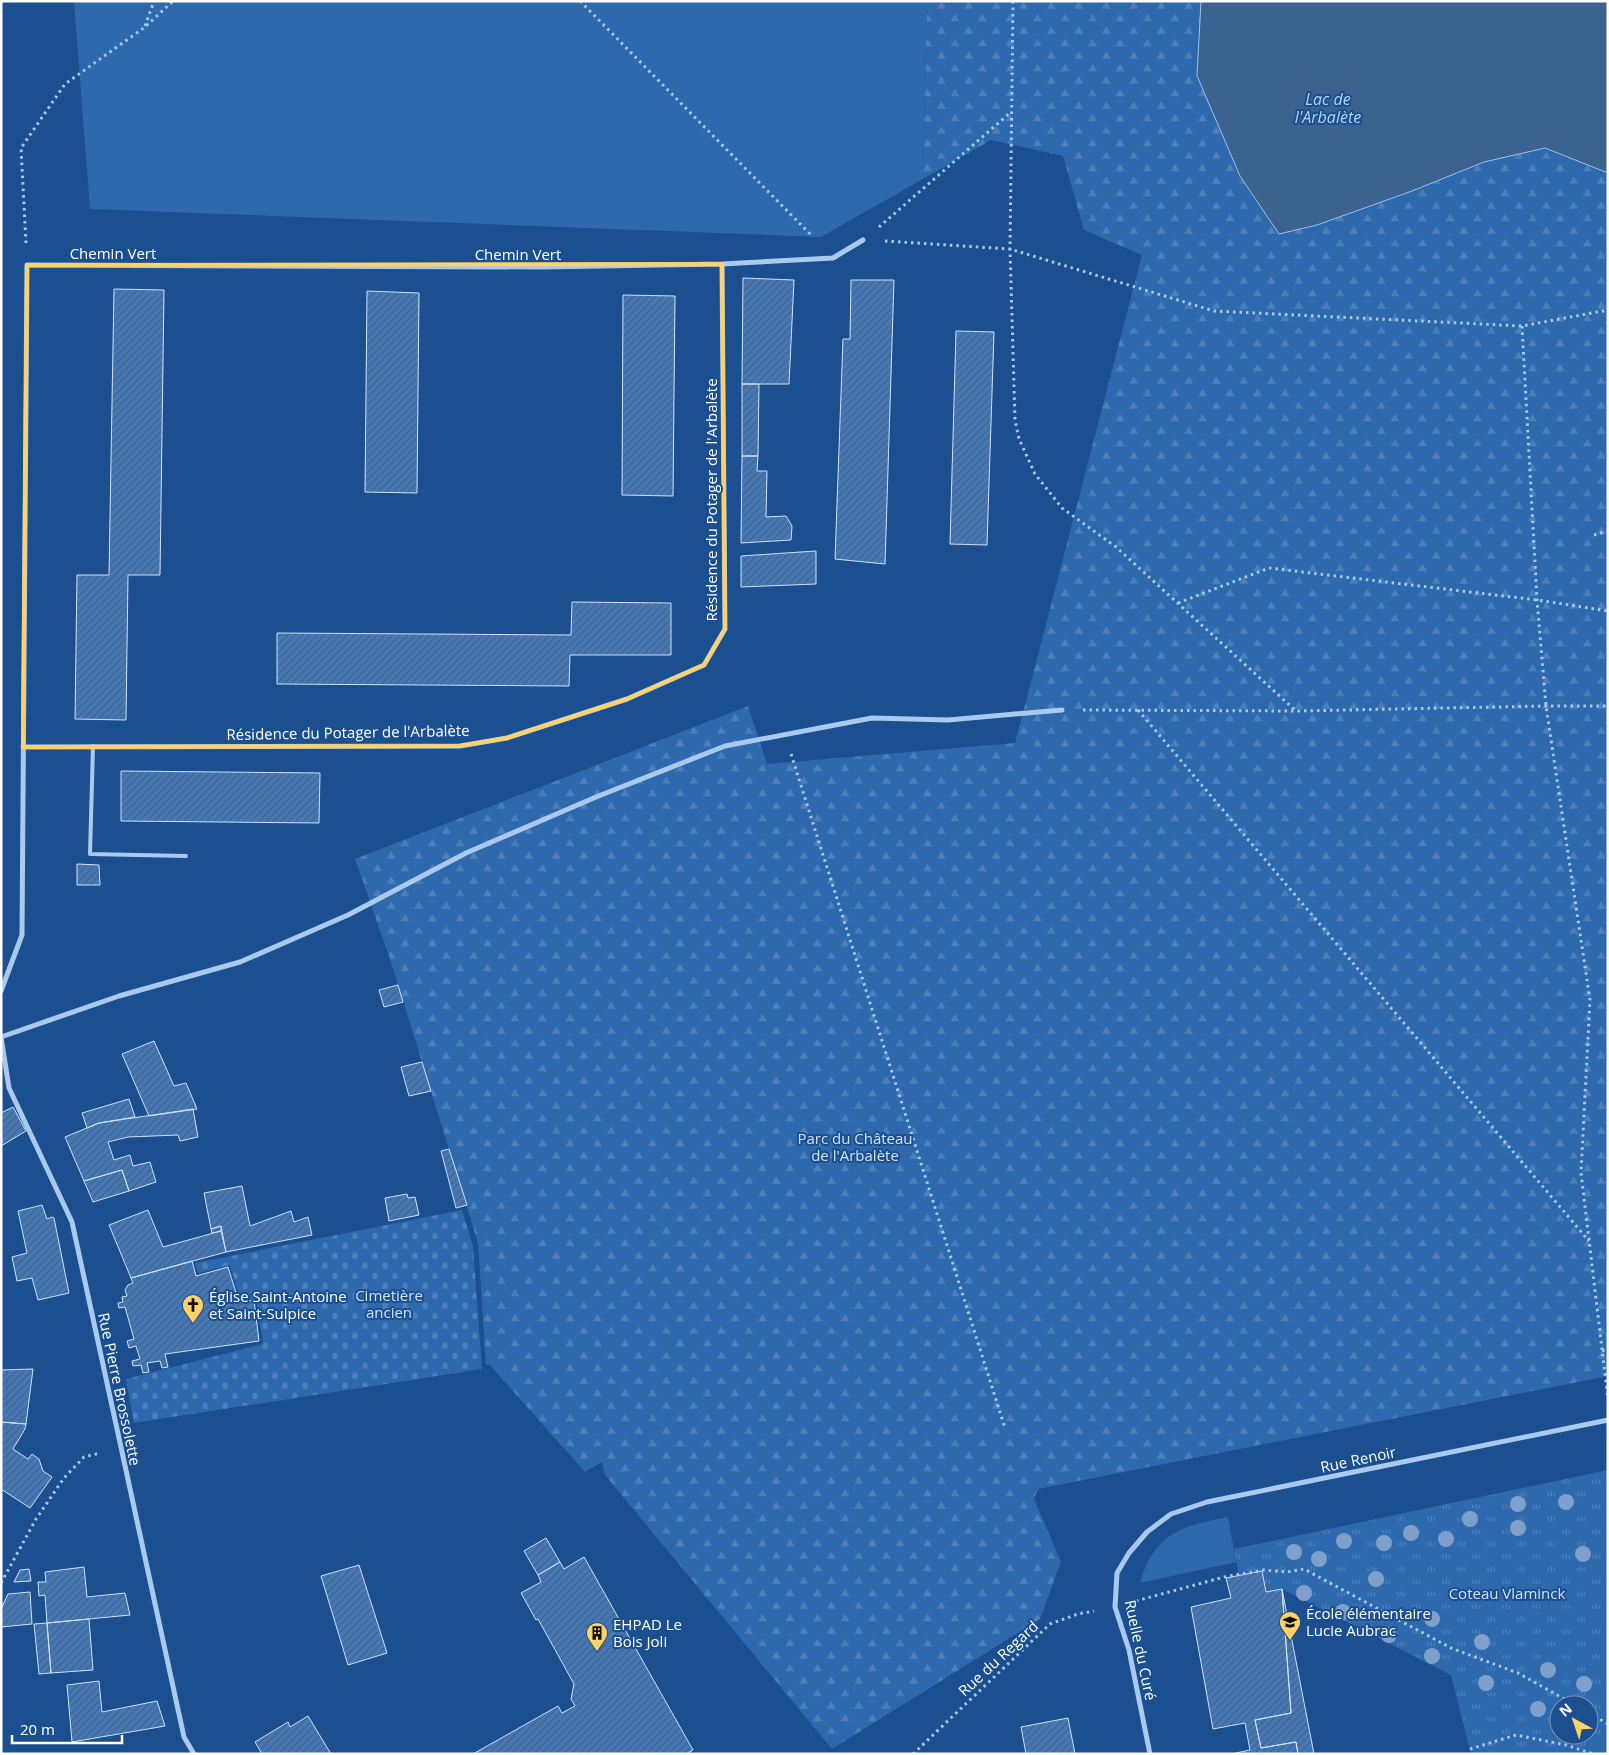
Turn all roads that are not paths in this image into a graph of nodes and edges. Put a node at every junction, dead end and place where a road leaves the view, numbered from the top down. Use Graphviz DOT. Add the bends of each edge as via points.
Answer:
graph roads {
  1 [pos="863,240"];
  2 [pos="722,264"];
  3 [pos="1062,710"];
  4 [pos="93,746"];
  5 [pos="23,747"];
  6 [pos="186,856"];
  7 [pos="1,991"];
  8 [pos="1,1037"];
  9 [pos="1608,1420"];
  10 [pos="1129,1553"];
  11 [pos="194,1754"];
  12 [pos="1150,1754"];
  1 -- 2 [label="street, Chemin Vert" via="833,258"];
  2 -- 4 [label="street, Résidence du Potager de l'Arbalète" via="724,629 704,665 627,698 507,738 460,746"];
  2 -- 5 [label="street, Chemin Vert" via="541,267 27,265"];
  3 -- 8 [label="street" via="948,720 872,718 725,746 466,853 348,915 240,962 119,996"];
  4 -- 5 [label="street, Résidence du Potager de l'Arbalète"];
  4 -- 6 [label="lane" via="90,854"];
  5 -- 7 [label="street" via="22,935"];
  8 -- 11 [label="street, Rue Pierre Brossolette" via="9,1088 72,1222 184,1737"];
  9 -- 10 [label="street, Rue Renoir" via="1207,1502 1172,1514 1147,1532"];
  10 -- 12 [label="street, Ruelle du Curé" via="1117,1573 1115,1607 1129,1650"];
}
